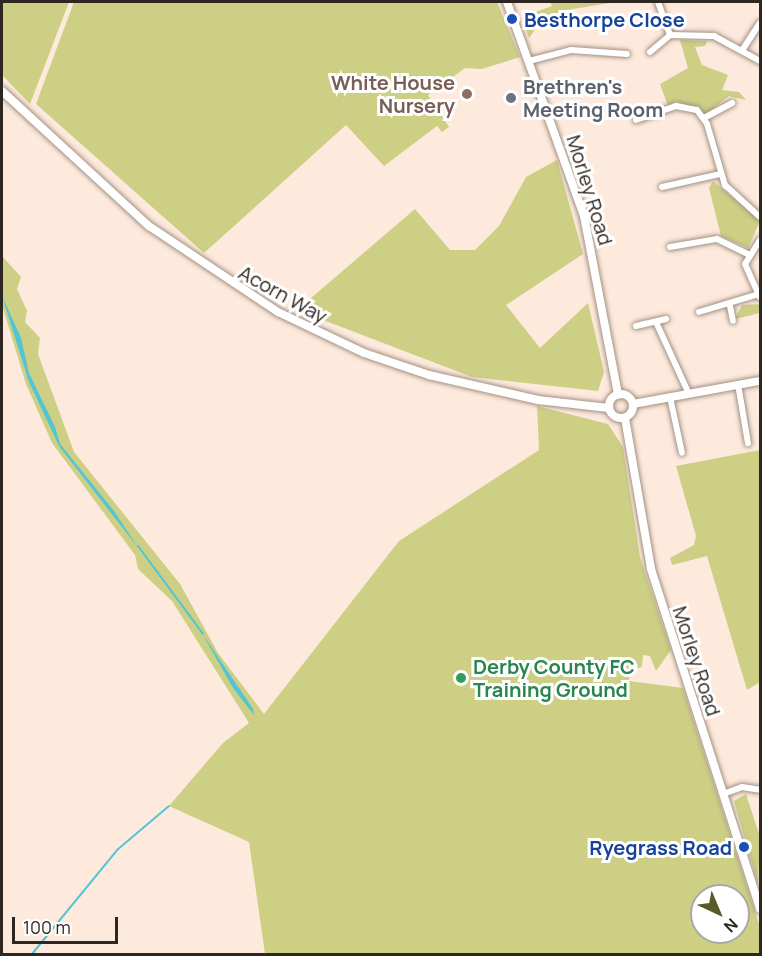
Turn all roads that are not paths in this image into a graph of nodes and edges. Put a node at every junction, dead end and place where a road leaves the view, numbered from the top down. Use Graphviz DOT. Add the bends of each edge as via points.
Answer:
graph roads {
  1 [pos="507,2"];
  2 [pos="658,2"];
  3 [pos="760,23"];
  4 [pos="670,35"];
  5 [pos="743,49"];
  6 [pos="650,52"];
  7 [pos="627,54"];
  8 [pos="615,56"];
  9 [pos="529,61"];
  10 [pos="760,61"];
  11 [pos="616,65"];
  12 [pos="2,91"];
  13 [pos="732,103"];
  14 [pos="704,117"];
  15 [pos="636,120"];
  16 [pos="720,174"];
  17 [pos="662,187"];
  18 [pos="760,217"];
  19 [pos="760,240"];
  20 [pos="670,247"];
  21 [pos="750,255"];
  22 [pos="760,296"];
  23 [pos="730,306"];
  24 [pos="699,312"];
  25 [pos="666,319"];
  26 [pos="733,321"];
  27 [pos="656,322"];
  28 [pos="636,326"];
  29 [pos="760,381"];
  30 [pos="738,384"];
  31 [pos="689,394"];
  32 [pos="618,395"];
  33 [pos="670,397"];
  34 [pos="633,404"];
  35 [pos="609,408"];
  36 [pos="625,418"];
  37 [pos="748,443"];
  38 [pos="682,453"];
  39 [pos="760,790"];
  40 [pos="723,794"];
  41 [pos="760,909"];
  1 -- 9 [label="street, Morley Road"];
  2 -- 4 [label="street"];
  3 -- 5 [label="street"];
  4 -- 5 [label="street" via="714,36"];
  4 -- 6 [label="street"];
  5 -- 10 [label="street"];
  7 -- 8 [label="street"];
  8 -- 9 [label="street" via="571,50"];
  8 -- 11 [label="street"];
  9 -- 32 [label="street, Morley Road" via="584,216"];
  12 -- 35 [label="street, Acorn Way" via="149,226 278,312 364,353 429,375 538,400"];
  13 -- 14 [label="street"];
  14 -- 15 [label="street" via="676,106"];
  14 -- 16 [label="street"];
  16 -- 17 [label="street"];
  16 -- 18 [label="street" via="733,196"];
  19 -- 21 [label="street"];
  20 -- 21 [label="street" via="717,239"];
  21 -- 22 [label="street" via="746,272"];
  22 -- 23 [label="street"];
  23 -- 24 [label="street"];
  23 -- 26 [label="street"];
  25 -- 27 [label="street"];
  27 -- 28 [label="street"];
  27 -- 31 [label="street"];
  29 -- 30 [label="street"];
  30 -- 31 [label="street"];
  30 -- 37 [label="street"];
  31 -- 33 [label="street"];
  32 -- 34 [label="street"];
  32 -- 35 [label="street"];
  33 -- 34 [label="street"];
  33 -- 38 [label="street"];
  34 -- 36 [label="street"];
  35 -- 36 [label="street"];
  36 -- 40 [label="street, Morley Road" via="651,568"];
  39 -- 40 [label="street" via="742,787"];
  40 -- 41 [label="street, Morley Road"];
}
